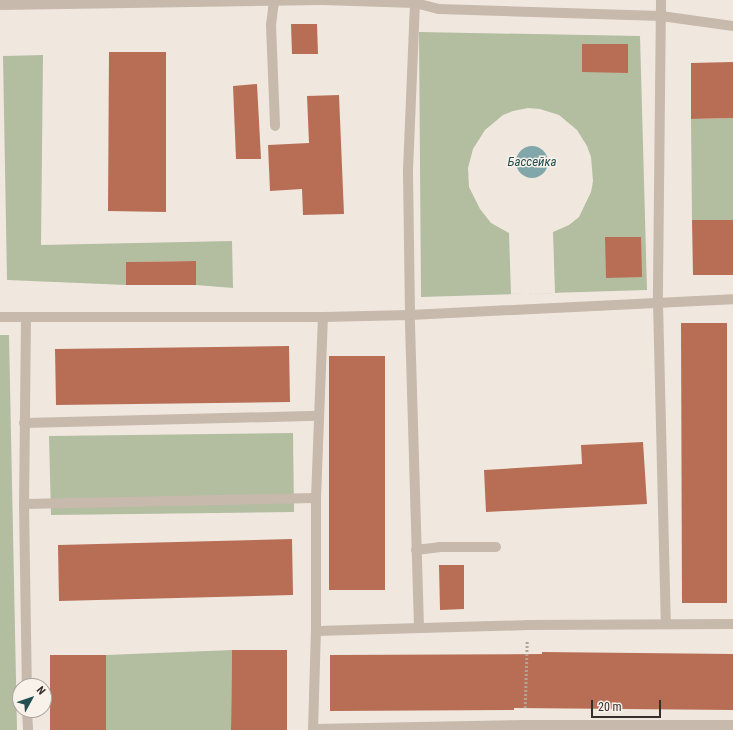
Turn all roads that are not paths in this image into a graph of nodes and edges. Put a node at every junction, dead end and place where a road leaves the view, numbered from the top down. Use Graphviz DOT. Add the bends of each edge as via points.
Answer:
graph roads {
  1 [pos="323,0"];
  2 [pos="661,0"];
  3 [pos="274,1"];
  4 [pos="415,1"];
  5 [pos="38,2"];
  6 [pos="0,5"];
  7 [pos="661,16"];
  8 [pos="733,26"];
  9 [pos="275,126"];
  10 [pos="733,299"];
  11 [pos="658,302"];
  12 [pos="410,315"];
  13 [pos="0,317"];
  14 [pos="26,317"];
  15 [pos="323,317"];
  16 [pos="319,416"];
  17 [pos="24,423"];
  18 [pos="316,498"];
  19 [pos="24,504"];
  20 [pos="496,547"];
  21 [pos="416,550"];
  22 [pos="666,623"];
  23 [pos="733,624"];
  24 [pos="419,627"];
  25 [pos="316,631"];
  26 [pos="27,678"];
  27 [pos="28,718"];
  28 [pos="733,725"];
  29 [pos="313,729"];
  30 [pos="28,730"];
  1 -- 3 [label="lane"];
  1 -- 4 [label="lane"];
  2 -- 7 [label="lane"];
  3 -- 5 [label="lane"];
  3 -- 9 [label="lane" via="271,25"];
  4 -- 7 [label="lane" via="439,9"];
  4 -- 12 [label="lane" via="408,170"];
  5 -- 6 [label="lane"];
  7 -- 8 [label="lane"];
  7 -- 11 [label="lane"];
  10 -- 11 [label="lane"];
  11 -- 12 [label="lane"];
  11 -- 22 [label="lane"];
  12 -- 15 [label="lane"];
  12 -- 21 [label="lane"];
  13 -- 14 [label="lane"];
  14 -- 15 [label="lane"];
  14 -- 17 [label="lane"];
  15 -- 16 [label="lane"];
  16 -- 17 [label="lane"];
  16 -- 18 [label="lane"];
  17 -- 19 [label="lane"];
  18 -- 19 [label="lane"];
  18 -- 25 [label="lane"];
  19 -- 26 [label="lane"];
  20 -- 21 [label="lane" via="439,547"];
  21 -- 24 [label="lane"];
  22 -- 23 [label="lane"];
  22 -- 24 [label="lane"];
  24 -- 25 [label="lane"];
  25 -- 29 [label="lane"];
  27 -- 30 [label="lane"];
  28 -- 29 [label="lane"];
}
